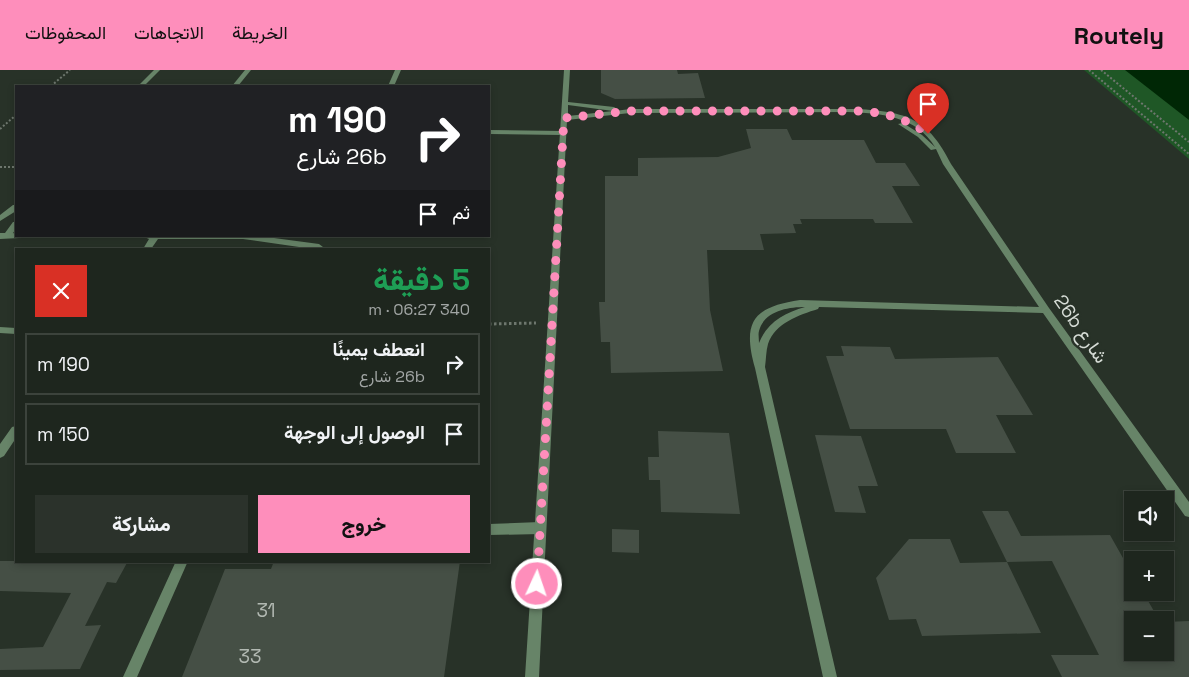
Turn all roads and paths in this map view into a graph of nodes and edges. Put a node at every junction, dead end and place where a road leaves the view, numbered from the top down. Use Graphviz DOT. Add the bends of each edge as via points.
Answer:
graph roads {
  1 [pos="70,70"];
  2 [pos="157,70"];
  3 [pos="248,70"];
  4 [pos="398,70"];
  5 [pos="567,70"];
  6 [pos="1089,70"];
  7 [pos="1101,70"];
  8 [pos="52,85"];
  9 [pos="142,85"];
  10 [pos="236,85"];
  11 [pos="391,85"];
  12 [pos="564,104"];
  13 [pos="630,111"];
  14 [pos="15,116"];
  15 [pos="564,118"];
  16 [pos="0,129"];
  17 [pos="490,132"];
  18 [pos="562,133"];
  19 [pos="1189,142"];
  20 [pos="1189,154"];
  21 [pos="0,167"];
  22 [pos="15,167"];
  23 [pos="15,208"];
  24 [pos="0,219"];
  25 [pos="15,225"];
  26 [pos="4,236"];
  27 [pos="155,237"];
  28 [pos="253,237"];
  29 [pos="147,248"];
  30 [pos="319,248"];
  31 [pos="836,305"];
  32 [pos="1046,310"];
  33 [pos="552,323"];
  34 [pos="490,324"];
  35 [pos="0,330"];
  36 [pos="15,331"];
  37 [pos="760,368"];
  38 [pos="15,431"];
  39 [pos="0,453"];
  40 [pos="1189,512"];
  41 [pos="540,528"];
  42 [pos="490,530"];
  43 [pos="181,563"];
  44 [pos="130,677"];
  45 [pos="532,677"];
  46 [pos="830,677"];
  1 -- 8 [label="path"];
  2 -- 9 [label="street"];
  3 -- 10 [label="street"];
  4 -- 11 [label="street"];
  5 -- 12 [label="street"];
  6 -- 20 [label="path"];
  7 -- 19 [label="path"];
  12 -- 13 [label="street, 26b شارع"];
  12 -- 15 [label="street"];
  13 -- 15 [label="street, 26b شارع"];
  13 -- 32 [label="street, 26b شارع" via="831,110 896,122 920,136 947,164"];
  14 -- 16 [label="path"];
  15 -- 18 [label="street"];
  17 -- 18 [label="street"];
  18 -- 33 [label="street"];
  21 -- 22 [label="path"];
  23 -- 24 [label="street"];
  25 -- 26 [label="street"];
  27 -- 29 [label="street"];
  28 -- 30 [label="street"];
  31 -- 32 [label="street"];
  31 -- 37 [label="street" via="804,310 779,322 763,342"];
  31 -- 37 [label="street" via="784,305 761,318 751,340"];
  32 -- 40 [label="street, 26b شارع"];
  33 -- 34 [label="path"];
  33 -- 41 [label="street"];
  35 -- 36 [label="street"];
  37 -- 46 [label="street"];
  38 -- 39 [label="street"];
  41 -- 42 [label="street"];
  41 -- 45 [label="street"];
  43 -- 44 [label="street"];
}
